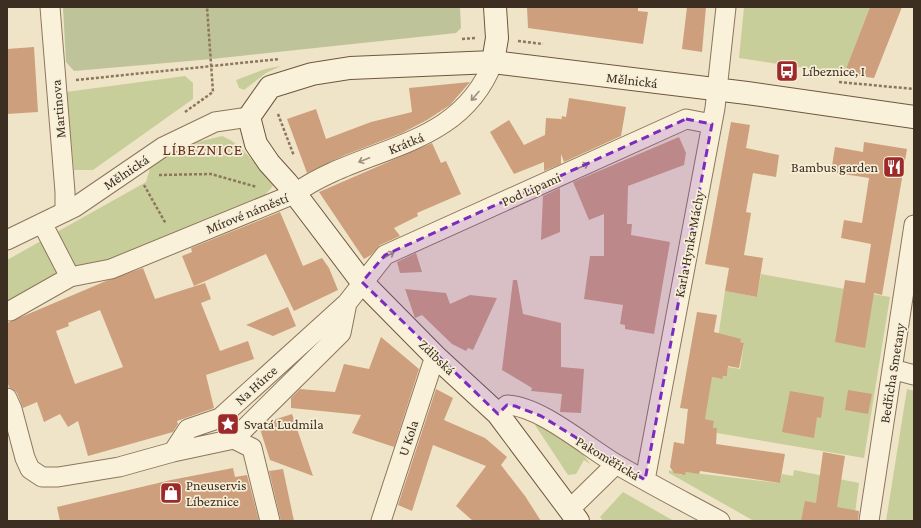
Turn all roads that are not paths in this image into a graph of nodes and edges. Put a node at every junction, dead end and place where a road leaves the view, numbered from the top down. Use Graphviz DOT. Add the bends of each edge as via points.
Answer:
graph roads {
  1 [pos="50,7"];
  2 [pos="496,7"];
  3 [pos="726,7"];
  4 [pos="493,62"];
  5 [pos="718,90"];
  6 [pos="249,117"];
  7 [pos="914,117"];
  8 [pos="712,124"];
  9 [pos="297,187"];
  10 [pos="65,212"];
  11 [pos="42,223"];
  12 [pos="914,225"];
  13 [pos="7,240"];
  14 [pos="70,277"];
  15 [pos="362,282"];
  16 [pos="347,302"];
  17 [pos="10,311"];
  18 [pos="435,356"];
  19 [pos="892,369"];
  20 [pos="914,374"];
  21 [pos="7,398"];
  22 [pos="498,414"];
  23 [pos="234,439"];
  24 [pos="172,452"];
  25 [pos="616,464"];
  26 [pos="645,480"];
  27 [pos="574,515"];
  28 [pos="270,521"];
  29 [pos="381,521"];
  30 [pos="720,521"];
  31 [pos="869,521"];
  1 -- 10 [label="street, Martinova"];
  2 -- 4 [label="main road" via="497,38"];
  3 -- 5 [label="street, Karla Hynka Máchy"];
  4 -- 5 [label="main road, Mělnická"];
  4 -- 6 [label="main road, Mělnická" via="350,68 312,74 270,87"];
  4 -- 9 [label="street, Krátká, one-way" via="478,93 457,114 431,133"];
  5 -- 7 [label="main road, Mělnická"];
  5 -- 8 [label="street, Karla Hynka Máchy"];
  6 -- 9 [label="main road, Mírové náměstí" via="256,144 269,163"];
  6 -- 10 [label="street, Mělnická" via="215,122 164,147"];
  15 -- 8 [label="street, Pod Lipami, one-way" via="386,255 686,119"];
  8 -- 26 [label="street, Karla Hynka Máchy"];
  9 -- 14 [label="street, Mírové náměstí" via="111,269"];
  9 -- 15 [label="main road, Zdibská"];
  10 -- 11 [label="street, Mělnická"];
  11 -- 13 [label="street, Mělnická"];
  11 -- 14 [label="street"];
  12 -- 19 [label="street, Bedřicha Smetany"];
  14 -- 17 [label="street, Mírové náměstí"];
  15 -- 16 [label="street, Na Hůrce"];
  15 -- 18 [label="main road, Zdibská"];
  16 -- 23 [label="street, Na Hůrce" via="341,333"];
  16 -- 24 [label="street, Na Hůrce" via="220,418 188,429"];
  18 -- 22 [label="main road, Zdibská"];
  18 -- 29 [label="street, U Kola"];
  19 -- 20 [label="street"];
  19 -- 31 [label="street, Bedřicha Smetany"];
  21 -- 24 [label="street" via="25,458 30,469 42,477 58,477 119,467"];
  22 -- 25 [label="street, Pakoměřická" via="507,405 541,416"];
  22 -- 27 [label="main road, Zdibská"];
  23 -- 24 [label="street"];
  23 -- 28 [label="street" via="252,448"];
  25 -- 26 [label="street, Pakoměřická"];
  25 -- 27 [label="street"];
  26 -- 30 [label="street, Pakoměřická"];
}
